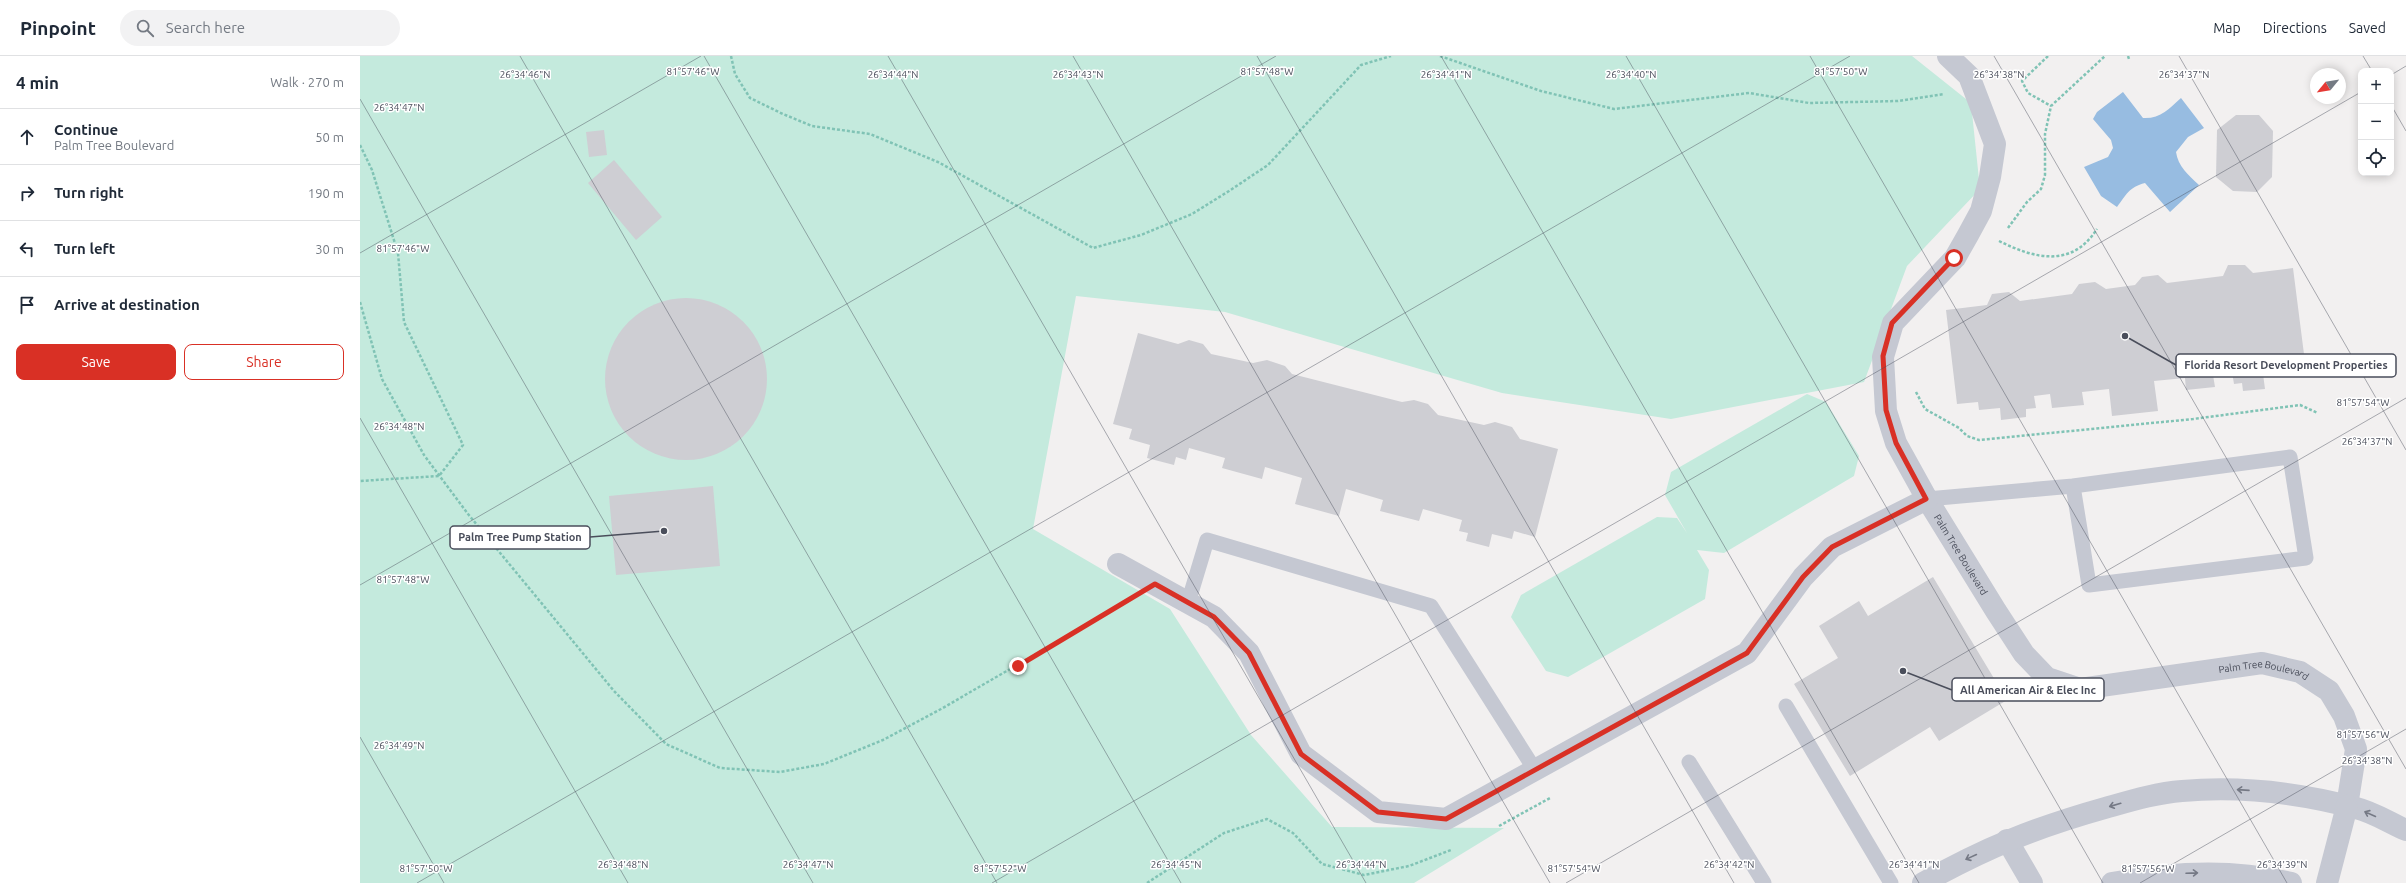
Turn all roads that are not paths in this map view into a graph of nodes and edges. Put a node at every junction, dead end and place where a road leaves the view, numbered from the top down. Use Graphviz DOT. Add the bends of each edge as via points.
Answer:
graph roads {
  1 [pos="1948,56"];
  2 [pos="2073,486"];
  3 [pos="1926,499"];
  4 [pos="1118,564"];
  5 [pos="1188,603"];
  6 [pos="1786,706"];
  7 [pos="1689,762"];
  8 [pos="1534,770"];
  9 [pos="2347,806"];
  10 [pos="2406,830"];
  11 [pos="2007,840"];
  12 [pos="1764,883"];
  13 [pos="1891,883"];
  14 [pos="1923,883"];
  15 [pos="2032,883"];
  16 [pos="2112,883"];
  17 [pos="2290,883"];
  18 [pos="2327,883"];
  1 -- 3 [label="street, Palm Tree Boulevard" via="1969,76 1995,144 1981,211 1954,258 1892,323 1883,356 1886,410 1896,443"];
  2 -- 2 [label="lane" via="2089,585 2306,558 2290,457"];
  2 -- 3 [label="lane"];
  3 -- 8 [label="street" via="1832,547 1803,577 1747,653"];
  3 -- 9 [label="street, Palm Tree Boulevard" via="2020,648 2047,678 2080,688 2262,663 2300,672 2329,691 2344,716 2356,749"];
  4 -- 5 [label="street"];
  5 -- 8 [label="street" via="1214,617 1249,653 1301,754 1378,812 1446,819"];
  5 -- 8 [label="lane" via="1207,540 1431,606"];
  6 -- 13 [label="lane"];
  7 -- 12 [label="lane"];
  10 -- 9 [label="street, one-way"];
  9 -- 11 [label="street, one-way" via="2270,792 2226,788 2180,791 2136,799 2049,824"];
  9 -- 18 [label="street, Palm Tree Boulevard"];
  11 -- 14 [label="street, one-way"];
  11 -- 15 [label="street"];
  16 -- 17 [label="street, one-way" via="2193,873 2244,874"];
}
